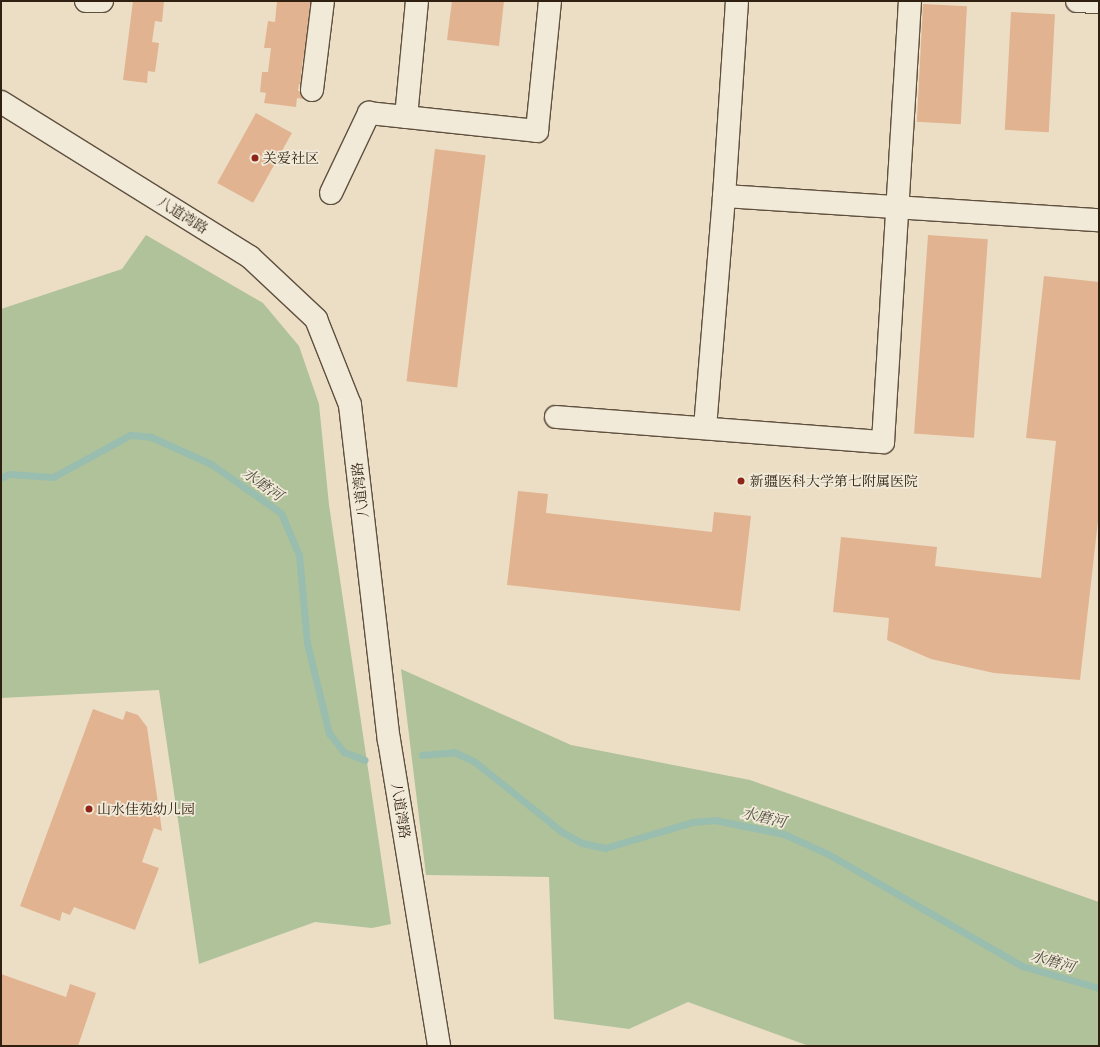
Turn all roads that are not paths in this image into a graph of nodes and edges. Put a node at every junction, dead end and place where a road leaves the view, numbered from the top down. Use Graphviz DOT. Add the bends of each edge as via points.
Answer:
graph roads {
  1 [pos="86,1"];
  2 [pos="102,1"];
  3 [pos="323,1"];
  4 [pos="417,1"];
  5 [pos="550,1"];
  6 [pos="737,1"];
  7 [pos="910,1"];
  8 [pos="1078,1"];
  9 [pos="1099,2"];
  10 [pos="312,90"];
  11 [pos="1,102"];
  12 [pos="406,117"];
  13 [pos="331,193"];
  14 [pos="724,196"];
  15 [pos="897,207"];
  16 [pos="1099,220"];
  17 [pos="556,417"];
  18 [pos="705,428"];
  19 [pos="439,1046"];
  1 -- 2 [label="street"];
  3 -- 10 [label="street"];
  4 -- 12 [label="street"];
  5 -- 12 [label="street" via="537,131"];
  6 -- 14 [label="street"];
  7 -- 15 [label="street"];
  8 -- 9 [label="street"];
  11 -- 19 [label="street, 八道湾路" via="250,257 316,320 350,404 389,740"];
  12 -- 13 [label="street" via="369,113"];
  14 -- 15 [label="street"];
  14 -- 18 [label="street"];
  15 -- 16 [label="street"];
  15 -- 18 [label="street" via="883,442"];
  17 -- 18 [label="street"];
}
